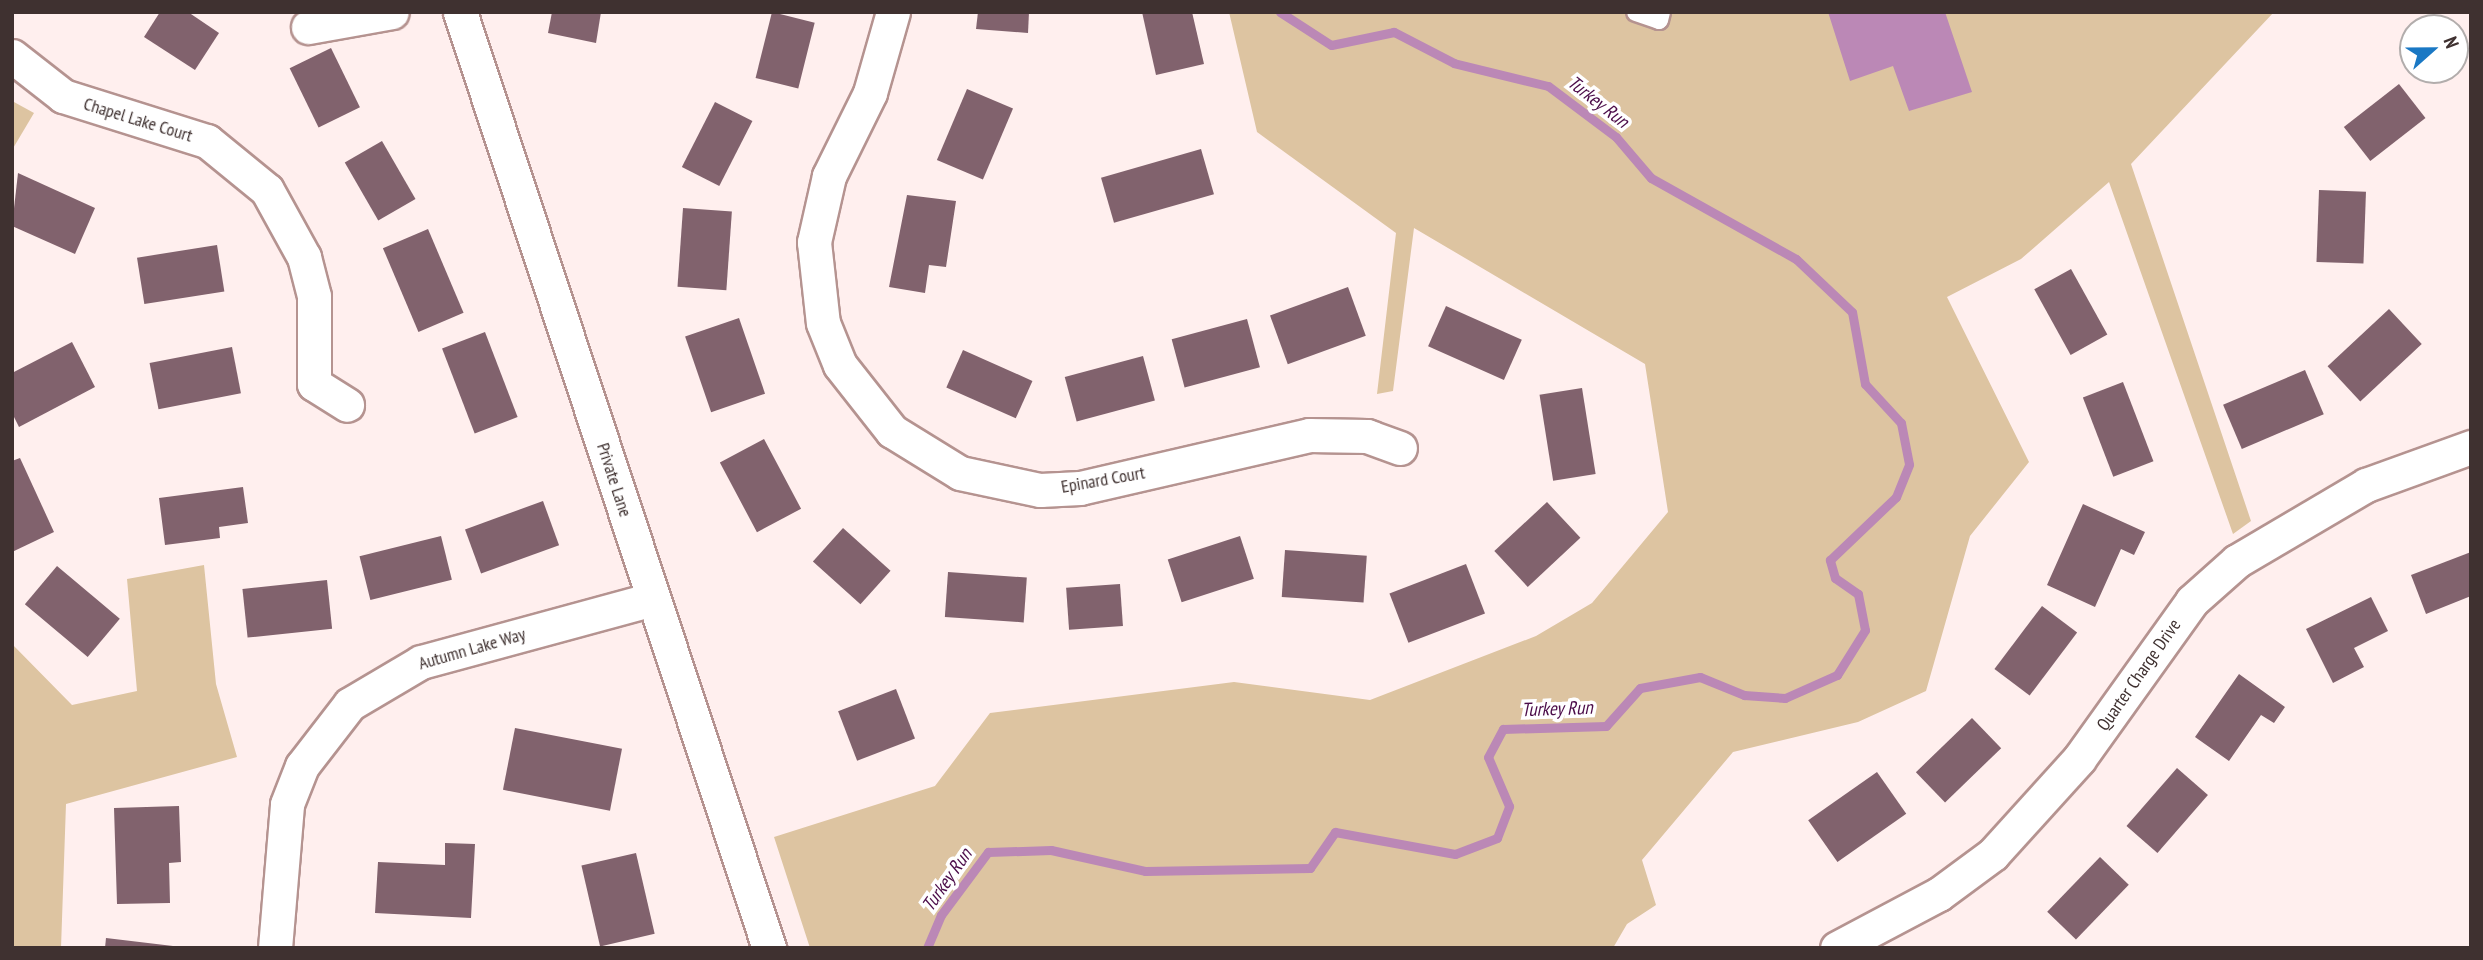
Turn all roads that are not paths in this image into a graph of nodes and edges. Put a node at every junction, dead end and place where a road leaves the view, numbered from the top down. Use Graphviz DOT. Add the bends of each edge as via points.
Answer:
graph roads {
  1 [pos="391,12"];
  2 [pos="460,12"];
  3 [pos="893,12"];
  4 [pos="1636,12"];
  5 [pos="1661,12"];
  6 [pos="308,27"];
  7 [pos="12,56"];
  8 [pos="347,405"];
  9 [pos="2471,447"];
  10 [pos="1400,448"];
  11 [pos="653,598"];
  12 [pos="275,948"];
  13 [pos="769,948"];
  14 [pos="1838,948"];
  1 -- 6 [label="street"];
  2 -- 11 [label="street, Private Lane"];
  3 -- 10 [label="street, Epinard Court" via="874,82 829,176 814,242 815,282 832,344 862,398 892,431 960,473 1040,490 1080,488 1309,435 1367,436"];
  4 -- 5 [label="lane" via="1659,20"];
  7 -- 8 [label="street, Chapel Lake Court" via="63,96 206,141 267,190 304,257 314,296 314,384"];
  9 -- 14 [label="street, Quarter Charge Drive" via="2366,485 2237,561 2192,601 2079,759 2003,844 1939,894"];
  11 -- 12 [label="street, Autumn Lake Way" via="421,662 351,704 302,766 287,804"];
  11 -- 13 [label="street, Private Lane"];
}
